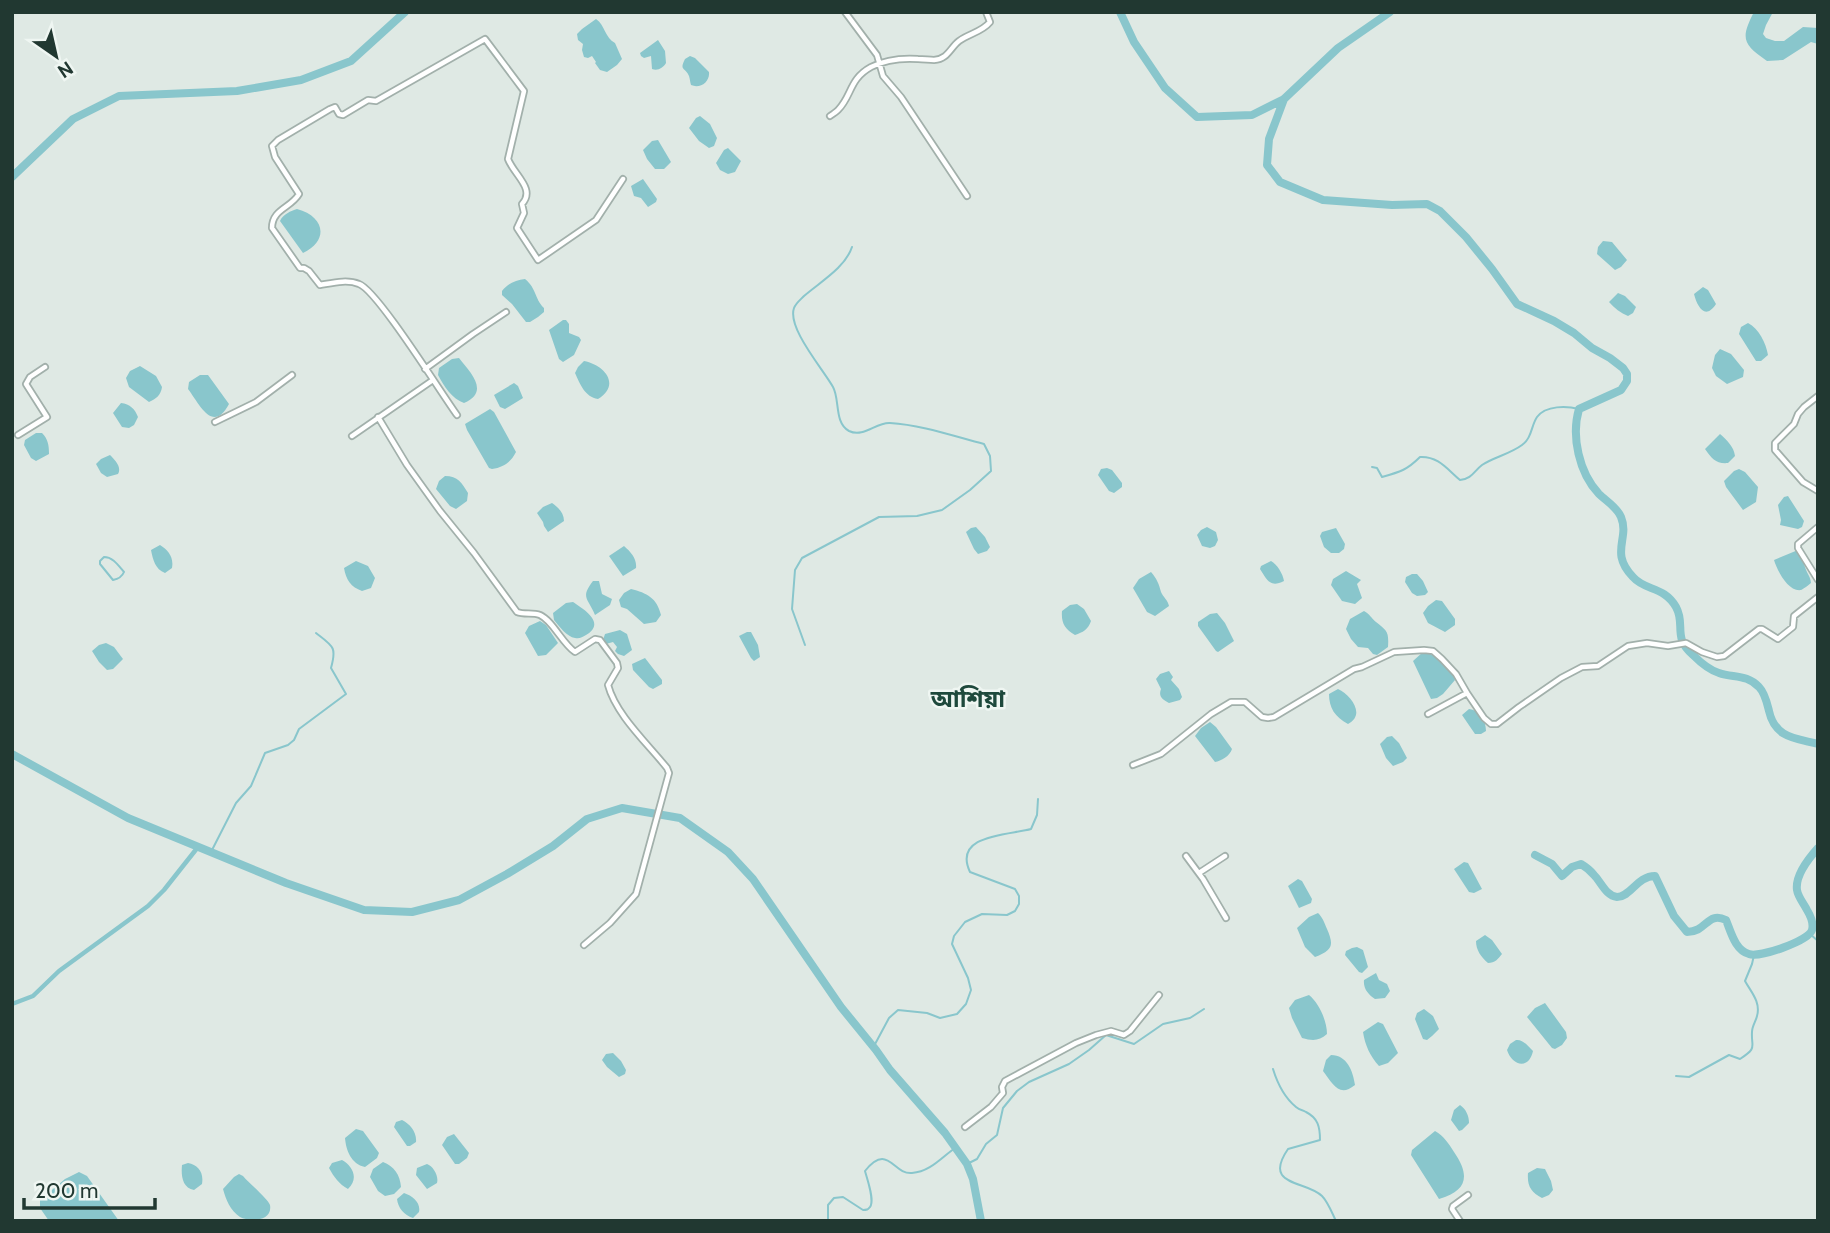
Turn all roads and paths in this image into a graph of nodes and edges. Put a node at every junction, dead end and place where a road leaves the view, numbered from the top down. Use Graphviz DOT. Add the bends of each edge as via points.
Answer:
graph roads {
  1 [pos="845,12"];
  2 [pos="986,12"];
  3 [pos="879,64"];
  4 [pos="830,116"];
  5 [pos="623,179"];
  6 [pos="967,196"];
  7 [pos="506,312"];
  8 [pos="45,367"];
  9 [pos="425,369"];
  10 [pos="292,376"];
  11 [pos="433,380"];
  12 [pos="1818,396"];
  13 [pos="457,415"];
  14 [pos="378,417"];
  15 [pos="215,422"];
  16 [pos="18,436"];
  17 [pos="352,436"];
  18 [pos="1818,491"];
  19 [pos="1818,527"];
  20 [pos="1818,580"];
  21 [pos="1818,597"];
  22 [pos="1467,692"];
  23 [pos="1429,714"];
  24 [pos="1133,765"];
  25 [pos="1186,856"];
  26 [pos="1225,856"];
  27 [pos="1199,873"];
  28 [pos="1226,918"];
  29 [pos="584,945"];
  30 [pos="1159,995"];
  31 [pos="965,1127"];
  32 [pos="1468,1195"];
  33 [pos="1460,1221"];
  1 -- 3 [label="street"];
  2 -- 3 [label="street" via="988,25 942,58"];
  3 -- 4 [label="street" via="861,74"];
  3 -- 6 [label="street"];
  5 -- 9 [label="street" via="596,220 538,260 517,228 528,192 508,159 524,91 485,39 376,101 368,100 343,115 330,108 278,140 272,146 275,157 299,194 278,212 272,228 300,268 309,271 320,285 346,282 368,289"];
  7 -- 9 [label="street"];
  8 -- 16 [label="street" via="26,384 47,417"];
  9 -- 11 [label="street"];
  10 -- 15 [label="street" via="256,402"];
  11 -- 13 [label="street"];
  11 -- 14 [label="street"];
  12 -- 18 [label="street" via="1774,447 1804,482"];
  14 -- 17 [label="street"];
  14 -- 29 [label="street" via="407,465 517,612 539,615 575,652 600,640 618,668 608,685 611,697 669,773 636,894"];
  19 -- 20 [label="street" via="1798,544"];
  21 -- 22 [label="street" via="1794,616 1793,627 1779,639 1759,629 1717,657 1686,643 1628,646 1598,666 1582,667 1550,685 1497,724 1484,718"];
  22 -- 23 [label="street"];
  22 -- 24 [label="street" via="1433,651 1394,652 1354,669 1268,719 1245,702 1231,702 1161,754"];
  25 -- 27 [label="street"];
  26 -- 27 [label="street"];
  27 -- 28 [label="street"];
  30 -- 31 [label="street" via="1124,1035 1111,1031 1096,1035 1005,1081 1003,1093 991,1107"];
  32 -- 33 [label="street" via="1452,1209"];
}
